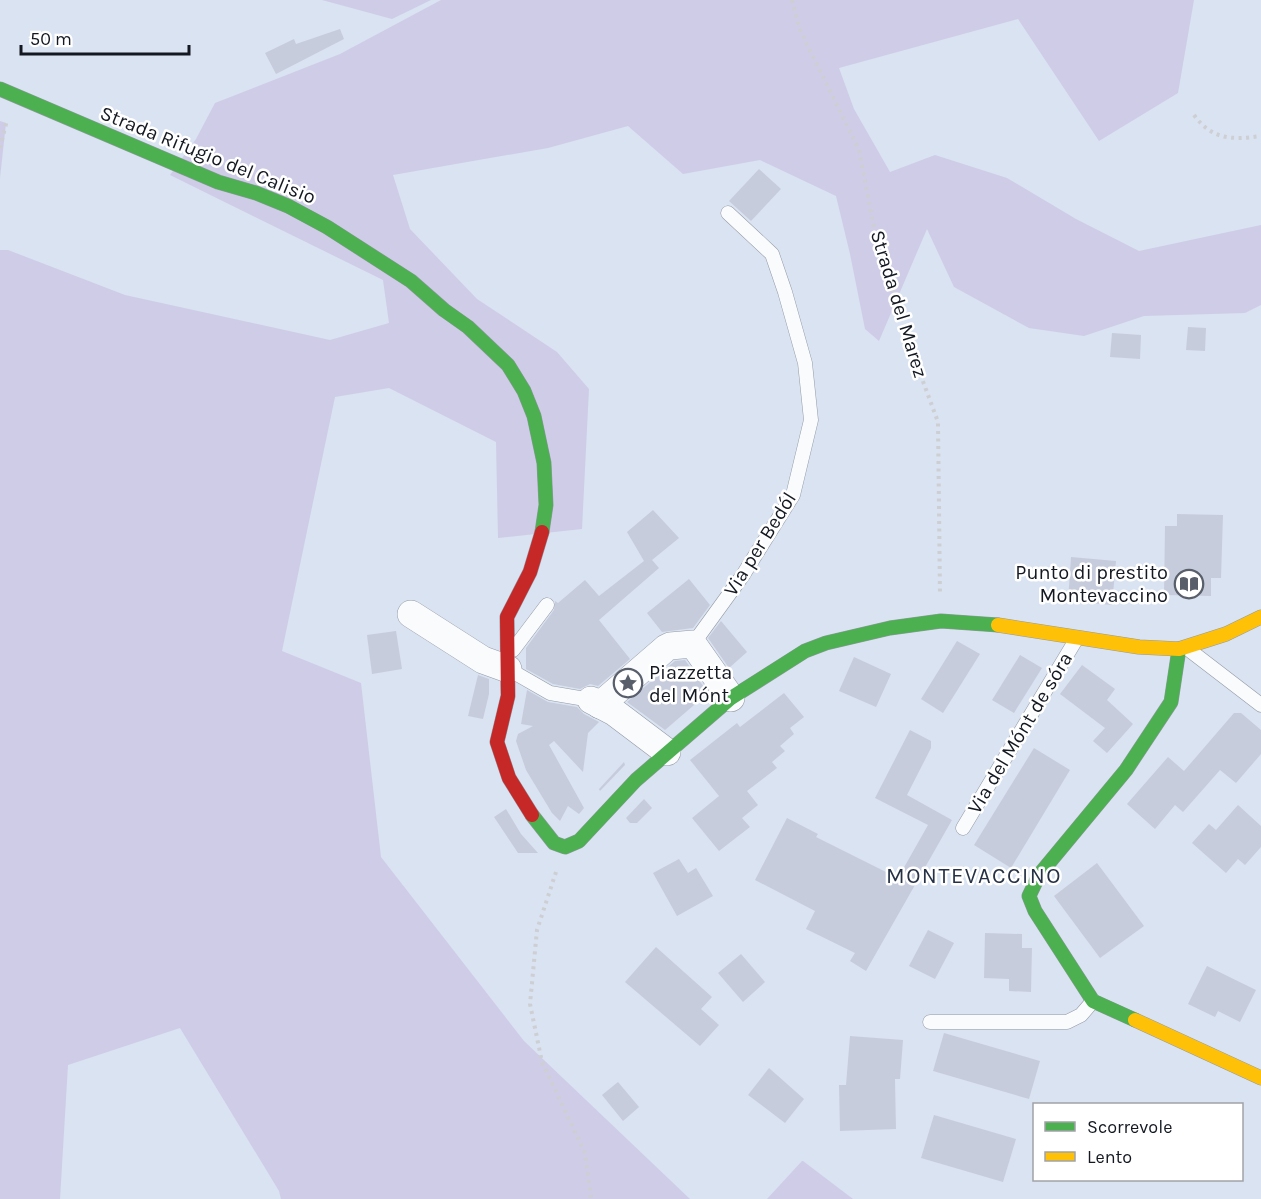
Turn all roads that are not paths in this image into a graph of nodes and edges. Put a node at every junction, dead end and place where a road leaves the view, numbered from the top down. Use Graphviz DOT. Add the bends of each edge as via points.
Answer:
graph roads {
  1 [pos="0,89"];
  2 [pos="728,213"];
  3 [pos="548,605"];
  4 [pos="411,614"];
  5 [pos="1261,617"];
  6 [pos="1077,638"];
  7 [pos="693,644"];
  8 [pos="1183,648"];
  9 [pos="508,669"];
  10 [pos="731,698"];
  11 [pos="596,703"];
  12 [pos="1261,705"];
  13 [pos="667,752"];
  14 [pos="963,828"];
  15 [pos="1093,1001"];
  16 [pos="930,1022"];
  17 [pos="1261,1078"];
  1 -- 9 [label="street, Strada Rifugio del Calisio" via="218,182 288,206 327,227 411,281 508,365 534,416 544,463 546,505 530,572 507,617"];
  2 -- 7 [label="lane, Via per Bedól" via="772,254 805,363 811,420 793,495 743,575"];
  3 -- 9 [label="lane" via="512,651"];
  4 -- 9 [label="street" via="483,660"];
  5 -- 8 [label="street"];
  6 -- 8 [label="street, Via del Mónt de sóra" via="1139,647"];
  6 -- 10 [label="street, Via del Mónt de sóra" via="941,621 890,628 805,651"];
  6 -- 14 [label="lane, Via del Mónt de sóra"];
  7 -- 10 [label="street"];
  7 -- 11 [label="street" via="666,648"];
  8 -- 12 [label="lane"];
  8 -- 15 [label="street" via="1171,702 1126,770 1039,875 1029,896"];
  9 -- 11 [label="lane" via="550,693"];
  9 -- 13 [label="street, Via del Mónt de sóra" via="508,696 497,742 509,778 537,824 554,843 564,847 579,841"];
  10 -- 13 [label="street, Via del Mónt de sóra"];
  11 -- 13 [label="street"];
  15 -- 16 [label="lane" via="1081,1015 1067,1022"];
  15 -- 17 [label="street"];
}
